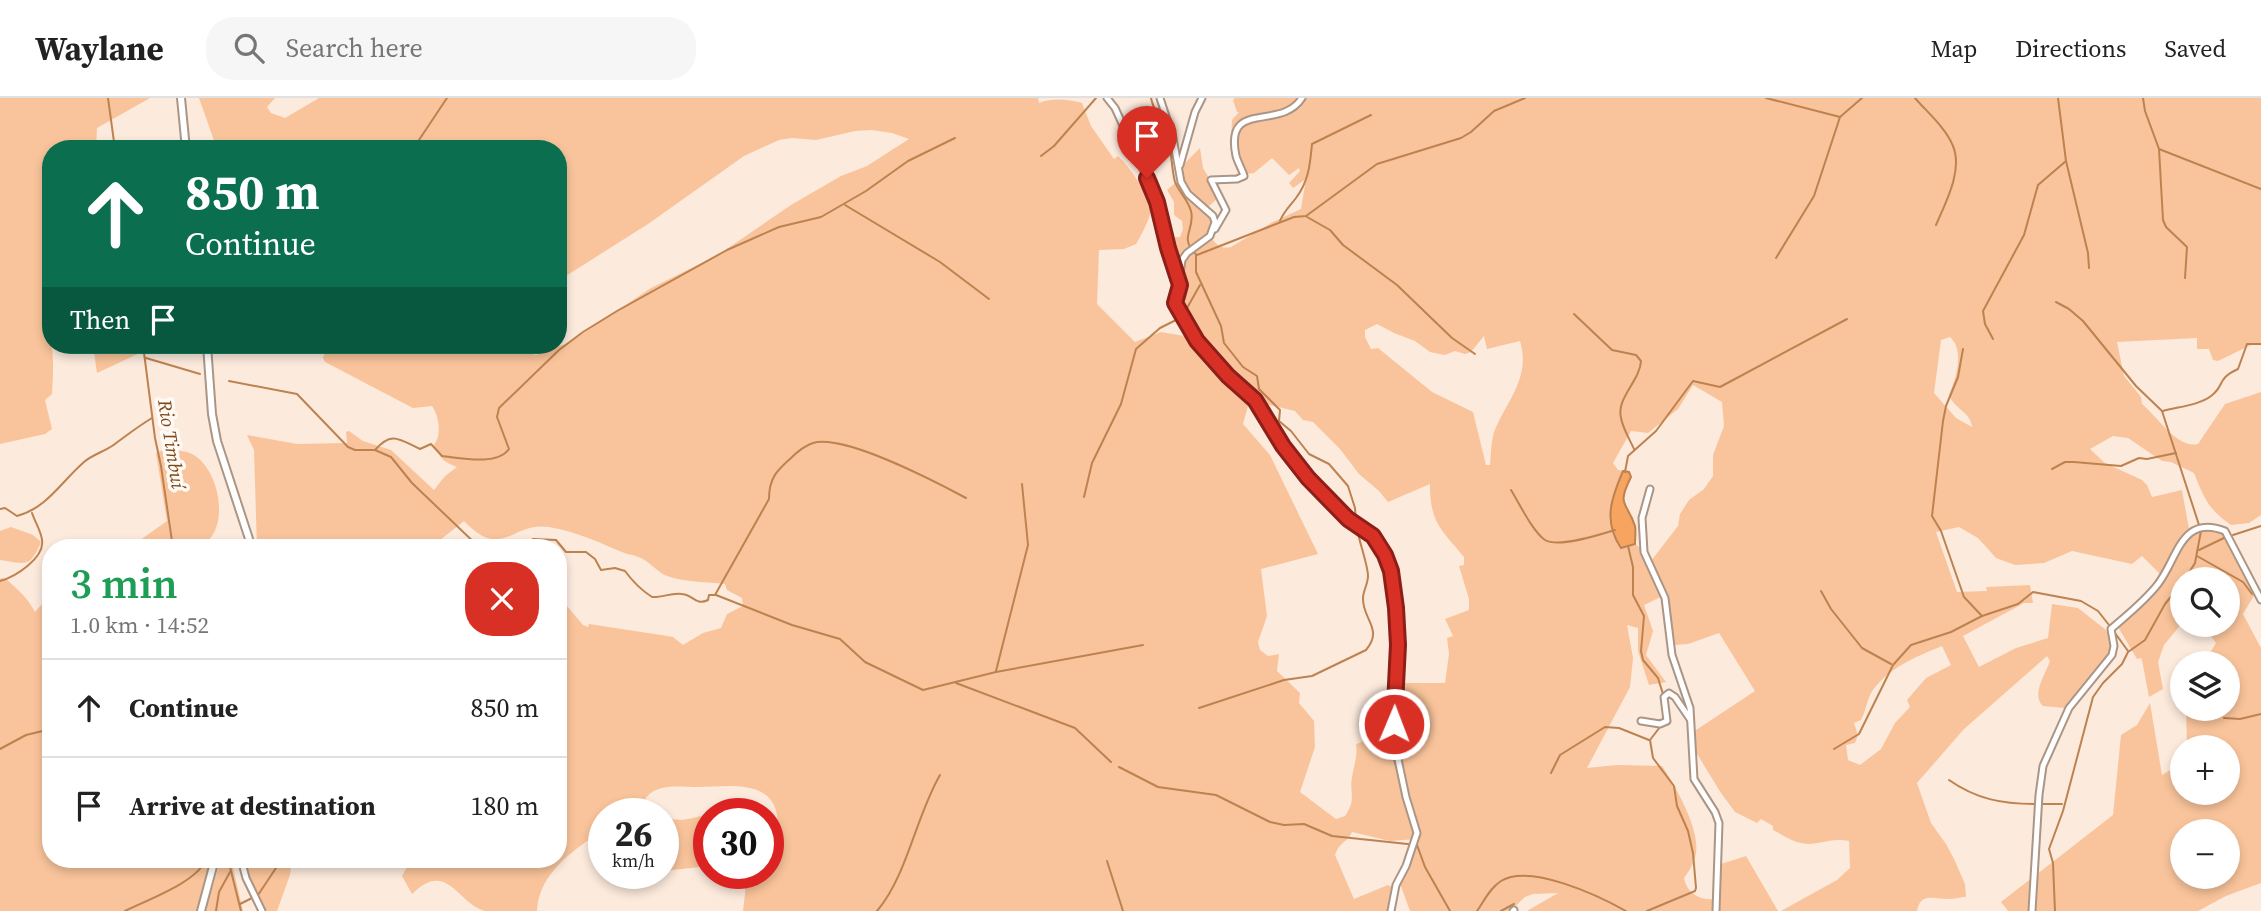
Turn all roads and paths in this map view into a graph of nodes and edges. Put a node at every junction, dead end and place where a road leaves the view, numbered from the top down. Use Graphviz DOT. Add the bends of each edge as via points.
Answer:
graph roads {
  1 [pos="181,98"];
  2 [pos="1107,98"];
  3 [pos="1160,98"];
  4 [pos="1202,98"];
  5 [pos="1302,98"];
  6 [pos="185,140"];
  7 [pos="1179,169"];
  8 [pos="1213,232"];
  9 [pos="1180,285"];
  10 [pos="208,354"];
  11 [pos="1650,489"];
  12 [pos="249,539"];
  13 [pos="2261,600"];
  14 [pos="1641,721"];
  15 [pos="1691,722"];
  16 [pos="213,868"];
  17 [pos="243,868"];
  18 [pos="201,911"];
  19 [pos="262,911"];
  20 [pos="1391,911"];
  21 [pos="1716,911"];
  22 [pos="2032,911"];
  1 -- 6 [label="main road"];
  2 -- 9 [label="street" via="1154,193"];
  3 -- 7 [label="street"];
  4 -- 7 [label="street"];
  5 -- 8 [label="street" via="1290,111 1240,122 1236,152 1244,176 1211,180 1226,211"];
  7 -- 8 [label="street" via="1185,190 1215,219"];
  8 -- 9 [label="street" via="1185,256"];
  9 -- 20 [label="street" via="1175,305 1197,341 1255,400 1308,478 1348,519 1373,536 1391,571 1398,645 1395,745 1417,833"];
  10 -- 12 [label="main road" via="217,440"];
  11 -- 15 [label="street" via="1642,518 1644,552 1665,598 1672,655 1688,698"];
  13 -- 22 [label="street" via="2225,531 2198,529 2185,537 2156,587 2111,629 2112,655 2069,708 2043,766"];
  14 -- 15 [label="street" via="1665,723 1664,697 1669,693"];
  15 -- 21 [label="street" via="1694,779 1719,823"];
  16 -- 18 [label="main road"];
  17 -- 19 [label="street"];
}
